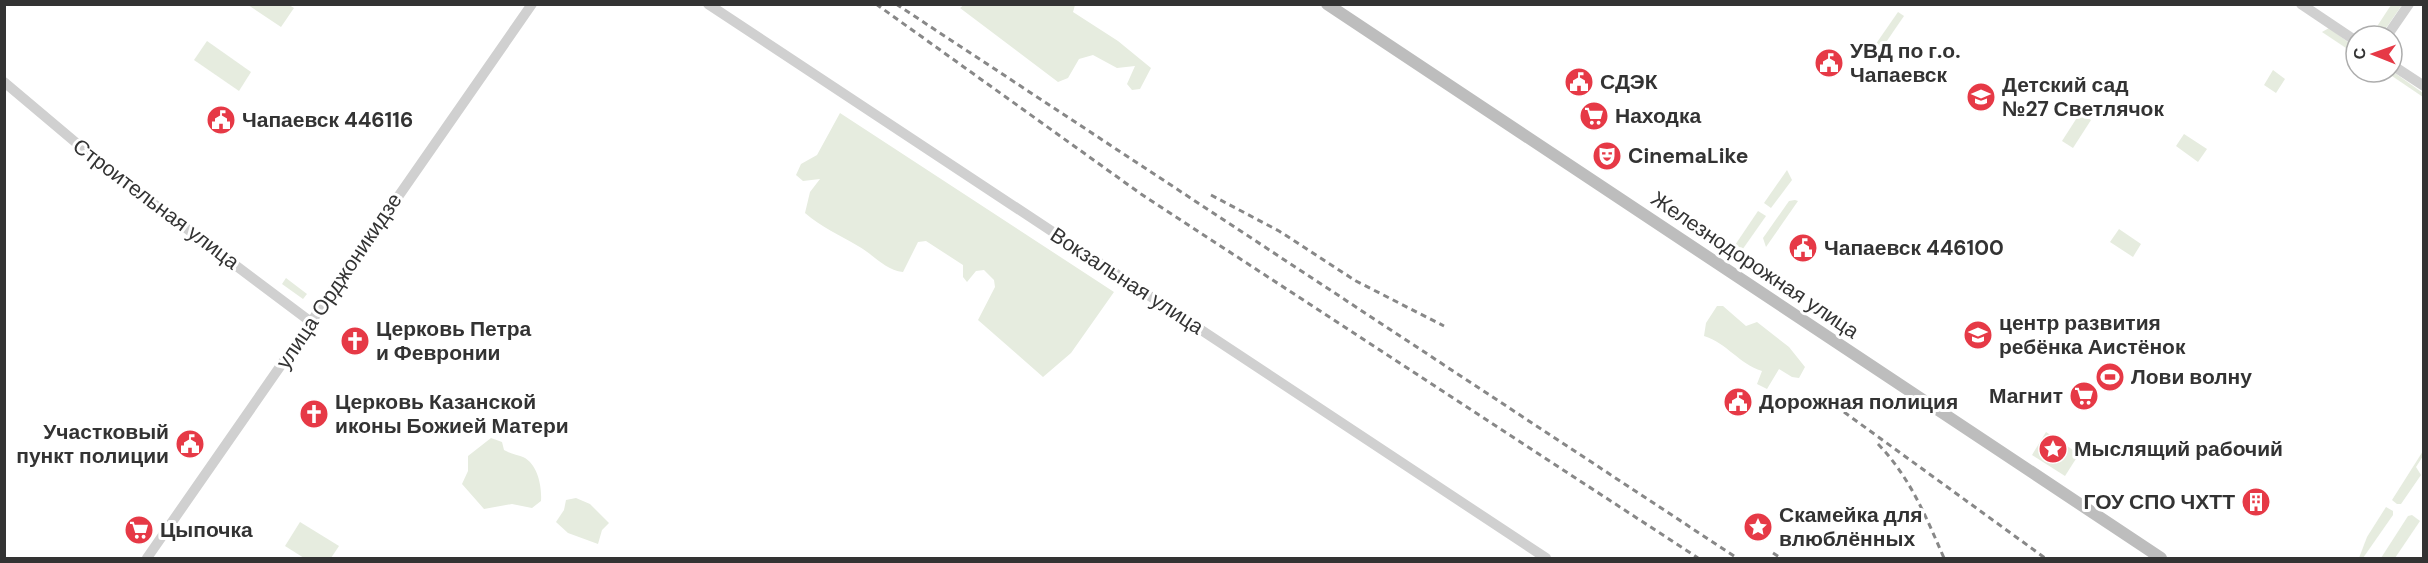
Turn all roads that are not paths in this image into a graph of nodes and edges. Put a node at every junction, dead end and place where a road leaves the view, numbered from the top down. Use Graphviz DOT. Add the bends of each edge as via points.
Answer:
graph roads {
  1 [pos="532,4"];
  2 [pos="708,4"];
  3 [pos="1326,4"];
  4 [pos="2301,4"];
  5 [pos="2409,4"];
  6 [pos="2395,24"];
  7 [pos="2344,33"];
  8 [pos="2404,73"];
  9 [pos="4,82"];
  10 [pos="2424,86"];
  11 [pos="311,322"];
  12 [pos="147,558"];
  13 [pos="1546,558"];
  14 [pos="2161,558"];
  1 -- 11 [label="street, улица Орджоникидзе"];
  2 -- 13 [label="street, Вокзальная улица"];
  3 -- 14 [label="main road, Железнодорожная улица"];
  4 -- 7 [label="street"];
  5 -- 6 [label="street"];
  8 -- 10 [label="street"];
  9 -- 11 [label="street, Строительная улица" via="106,168"];
  11 -- 12 [label="street, улица Орджоникидзе"];
}
